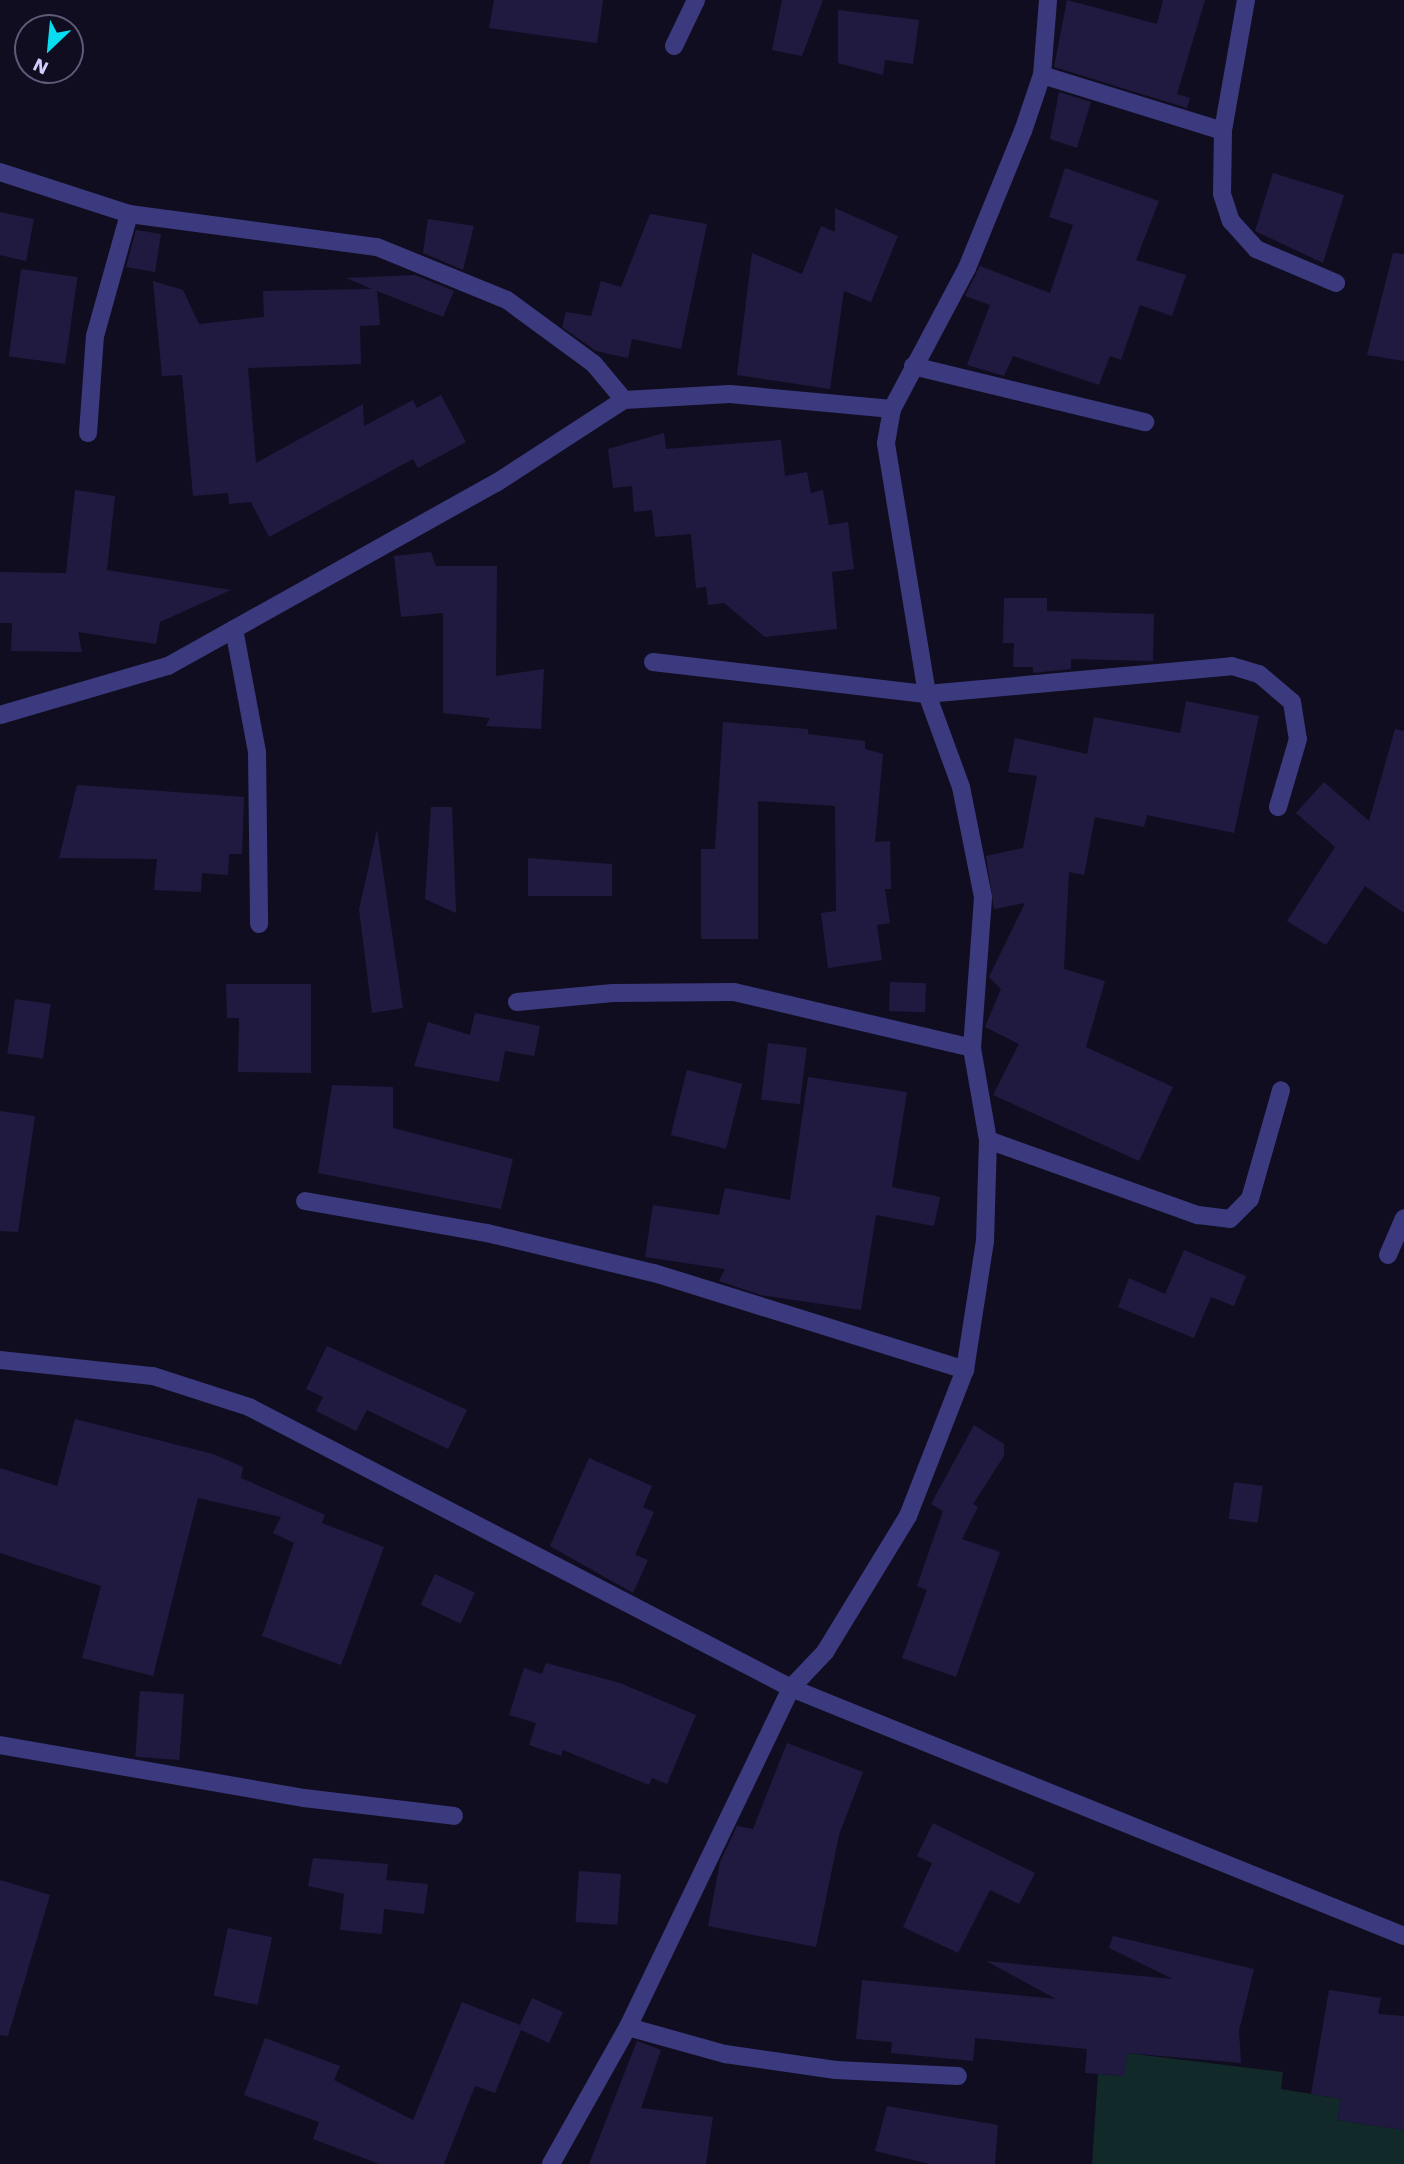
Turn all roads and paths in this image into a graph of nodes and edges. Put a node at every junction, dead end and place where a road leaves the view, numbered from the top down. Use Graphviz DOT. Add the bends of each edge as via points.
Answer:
graph roads {
  1 [pos="696,0"];
  2 [pos="1048,0"];
  3 [pos="1246,0"];
  4 [pos="674,46"];
  5 [pos="1042,75"];
  6 [pos="1223,131"];
  7 [pos="0,172"];
  8 [pos="129,214"];
  9 [pos="1336,284"];
  10 [pos="913,366"];
  11 [pos="624,400"];
  12 [pos="892,409"];
  13 [pos="1145,422"];
  14 [pos="88,433"];
  15 [pos="234,629"];
  16 [pos="653,662"];
  17 [pos="927,694"];
  18 [pos="0,715"];
  19 [pos="1278,807"];
  20 [pos="259,924"];
  21 [pos="517,1002"];
  22 [pos="972,1048"];
  23 [pos="1281,1090"];
  24 [pos="988,1140"];
  25 [pos="305,1200"];
  26 [pos="1404,1218"];
  27 [pos="1388,1255"];
  28 [pos="0,1360"];
  29 [pos="965,1370"];
  30 [pos="790,1688"];
  31 [pos="0,1745"];
  32 [pos="454,1816"];
  33 [pos="1404,1936"];
  34 [pos="628,2027"];
  35 [pos="958,2076"];
  36 [pos="551,2164"];
  1 -- 4 [label="street"];
  2 -- 5 [label="street"];
  3 -- 6 [label="street"];
  5 -- 6 [label="street"];
  5 -- 10 [label="street" via="978,245"];
  6 -- 9 [label="street" via="1222,194 1231,221 1256,249"];
  7 -- 8 [label="street"];
  8 -- 11 [label="street" via="330,238 449,273 555,332"];
  8 -- 14 [label="street" via="95,335"];
  10 -- 12 [label="street"];
  10 -- 13 [label="street"];
  11 -- 12 [label="street" via="730,394"];
  11 -- 15 [label="street" via="496,483"];
  12 -- 17 [label="street" via="886,443 892,497"];
  15 -- 18 [label="street" via="168,666"];
  15 -- 20 [label="street" via="257,752"];
  16 -- 17 [label="street"];
  17 -- 19 [label="street" via="1232,666 1259,674 1292,702 1298,739"];
  17 -- 22 [label="street" via="961,787 983,897"];
  21 -- 22 [label="street" via="734,992"];
  22 -- 24 [label="street"];
  23 -- 24 [label="street" via="1250,1199 1230,1219 1198,1215"];
  24 -- 29 [label="street" via="985,1241"];
  25 -- 29 [label="street" via="487,1233 654,1273"];
  26 -- 27 [label="street"];
  28 -- 30 [label="street" via="153,1376 249,1407"];
  29 -- 30 [label="street" via="935,1460 908,1516 825,1652"];
  30 -- 33 [label="street"];
  30 -- 34 [label="street"];
  31 -- 32 [label="street" via="304,1798"];
  34 -- 35 [label="street" via="725,2054 836,2070"];
  34 -- 36 [label="street"];
}
